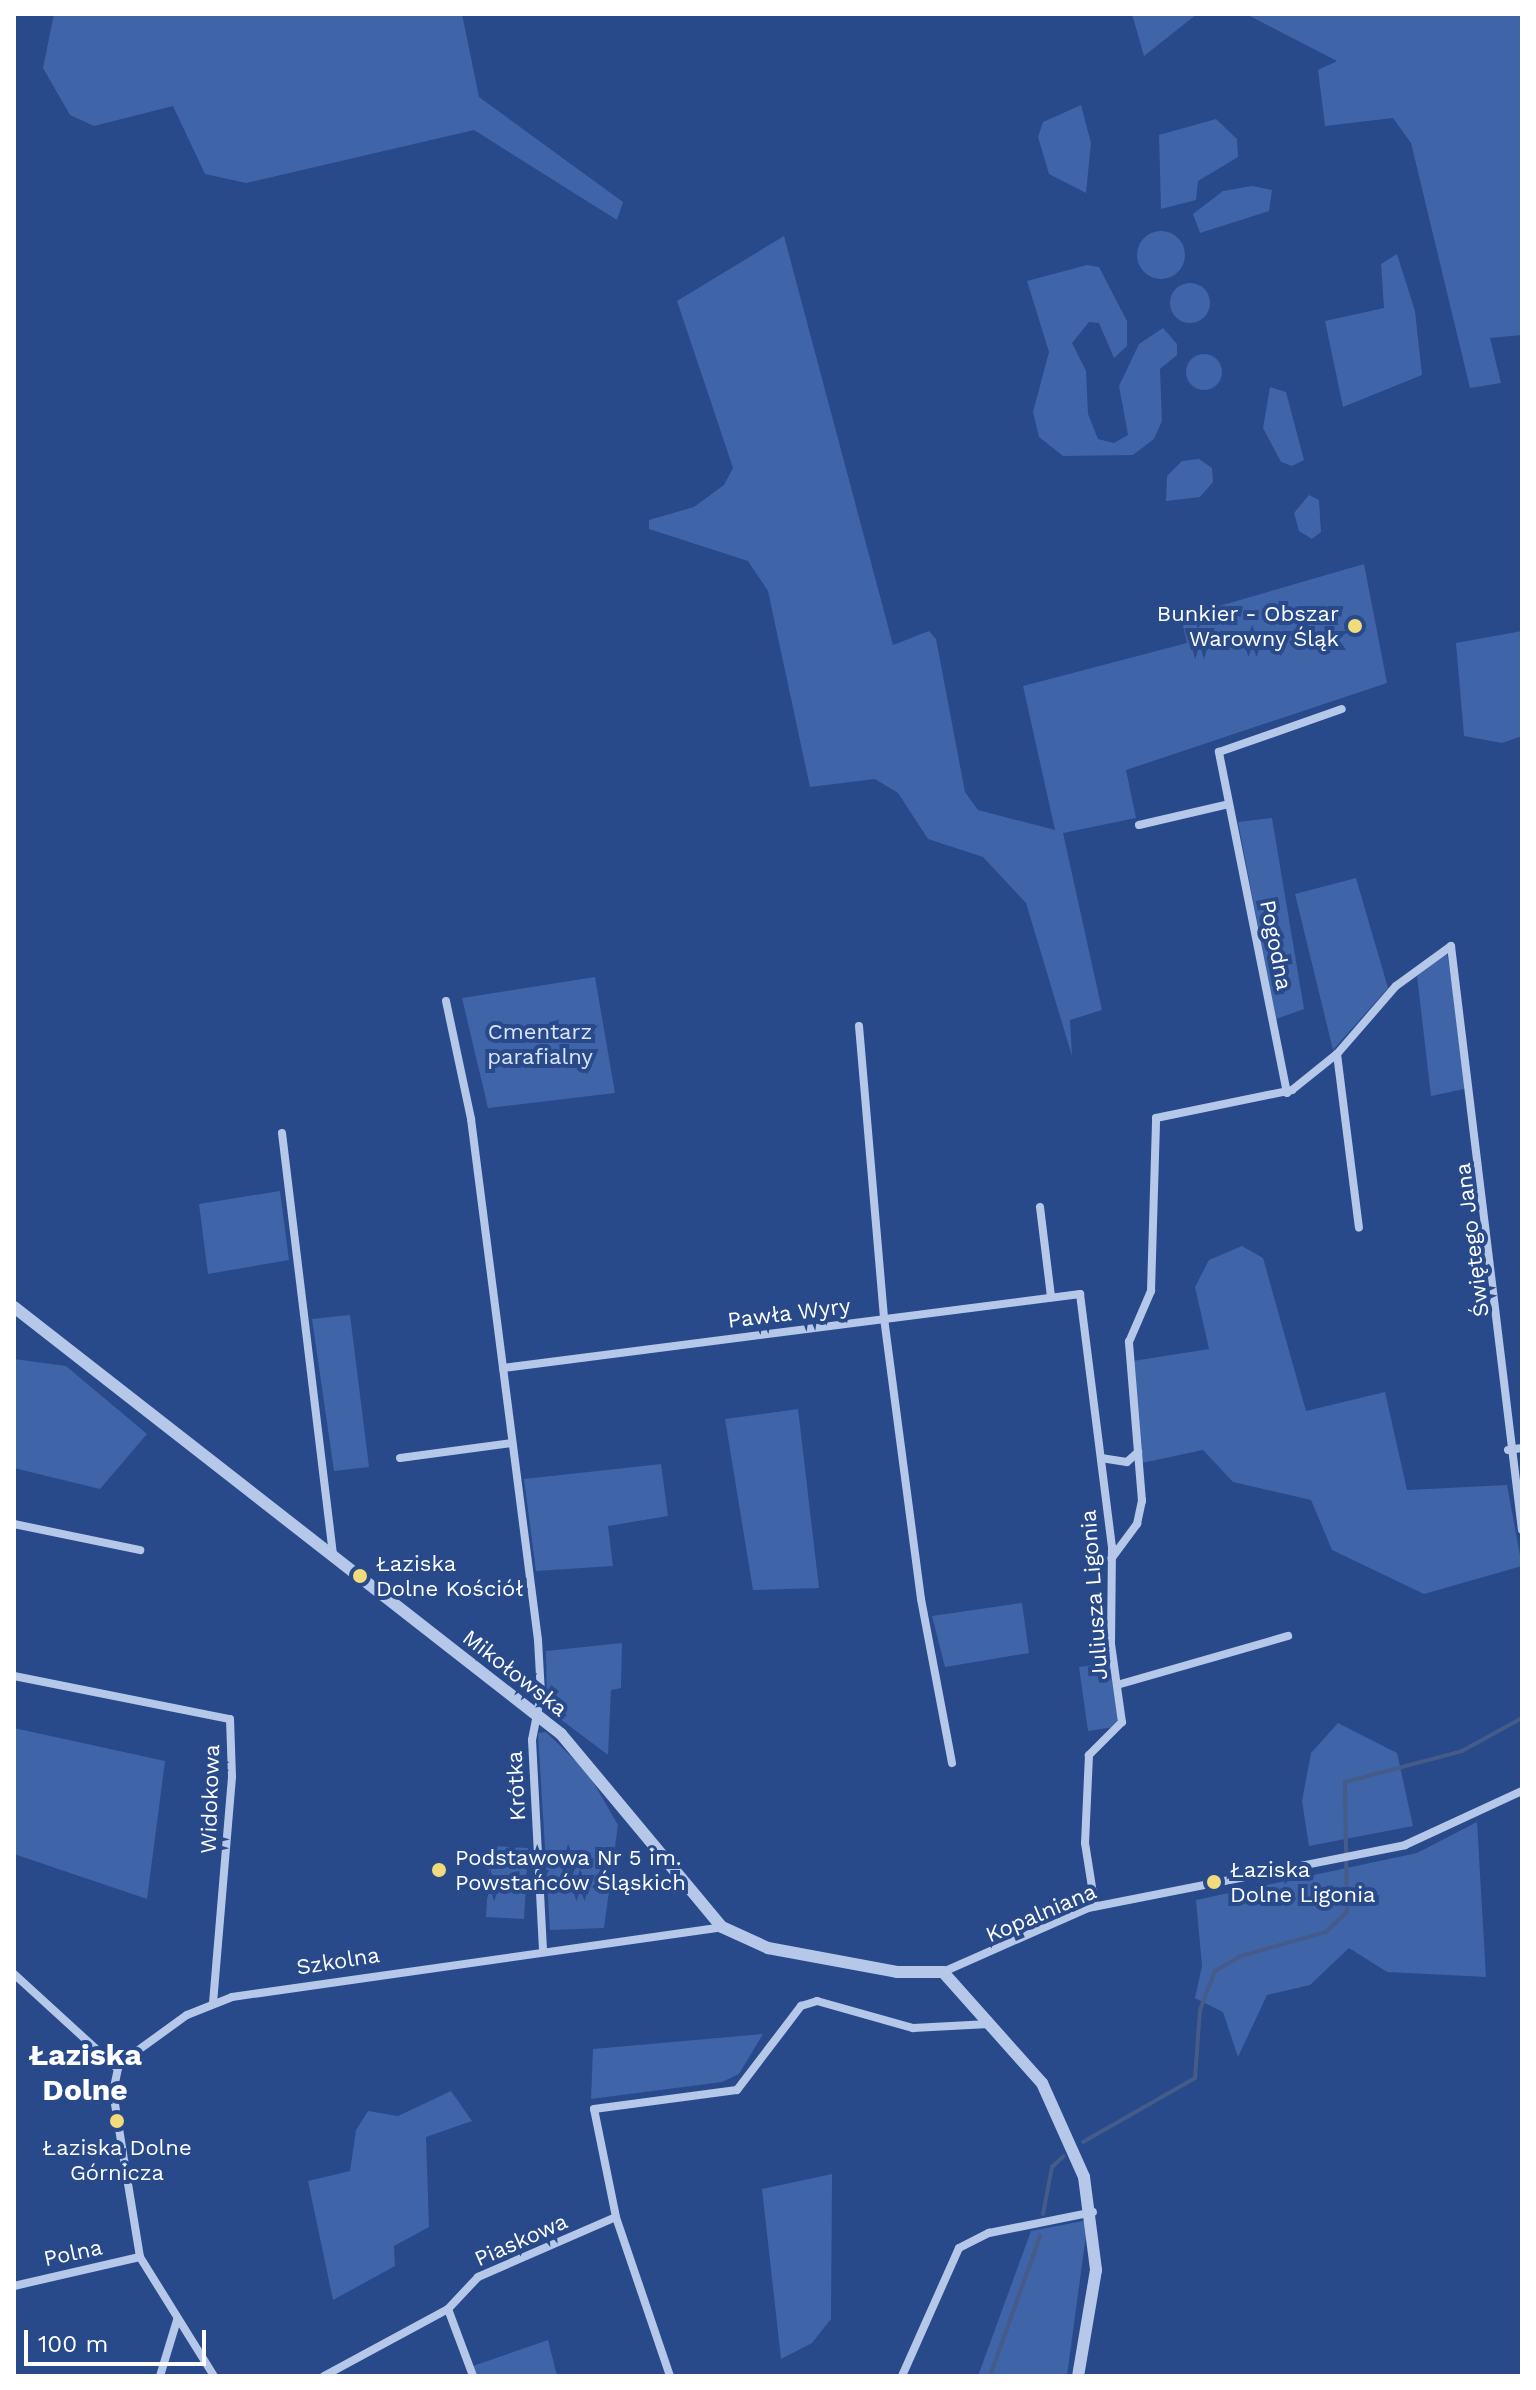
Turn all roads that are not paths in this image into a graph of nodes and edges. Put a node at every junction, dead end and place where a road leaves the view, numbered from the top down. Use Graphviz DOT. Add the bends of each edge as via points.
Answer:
graph roads {
  1 [pos="1342,709"];
  2 [pos="1229,804"];
  3 [pos="1139,825"];
  4 [pos="446,1001"];
  5 [pos="859,1026"];
  6 [pos="1337,1054"];
  7 [pos="1287,1093"];
  8 [pos="282,1133"];
  9 [pos="1040,1207"];
  10 [pos="1359,1228"];
  11 [pos="1080,1294"];
  12 [pos="1051,1297"];
  13 [pos="14,1307"];
  14 [pos="884,1318"];
  15 [pos="503,1368"];
  16 [pos="512,1443"];
  17 [pos="1522,1448"];
  18 [pos="1508,1450"];
  19 [pos="1138,1452"];
  20 [pos="400,1458"];
  21 [pos="1101,1458"];
  22 [pos="14,1524"];
  23 [pos="1522,1530"];
  24 [pos="140,1550"];
  25 [pos="333,1556"];
  26 [pos="1111,1559"];
  27 [pos="1288,1636"];
  28 [pos="14,1676"];
  29 [pos="1117,1685"];
  30 [pos="537,1715"];
  31 [pos="952,1763"];
  32 [pos="1522,1791"];
  33 [pos="1095,1906"];
  34 [pos="722,1927"];
  35 [pos="543,1951"];
  36 [pos="943,1972"];
  37 [pos="14,1974"];
  38 [pos="213,2003"];
  39 [pos="989,2024"];
  40 [pos="116,2067"];
  41 [pos="1094,2212"];
  42 [pos="616,2217"];
  43 [pos="140,2257"];
  44 [pos="14,2286"];
  45 [pos="448,2309"];
  46 [pos="177,2320"];
  47 [pos="160,2376"];
  48 [pos="214,2376"];
  49 [pos="324,2376"];
  50 [pos="473,2376"];
  51 [pos="670,2376"];
  52 [pos="902,2376"];
  53 [pos="1078,2376"];
  1 -- 2 [label="street, Pogodna" via="1219,752"];
  2 -- 3 [label="street"];
  2 -- 7 [label="street, Pogodna"];
  4 -- 15 [label="street, Krótka" via="471,1119"];
  5 -- 14 [label="street"];
  6 -- 7 [label="street"];
  6 -- 10 [label="street"];
  6 -- 18 [label="street, Świętego Jana" via="1396,986 1451,946 1498,1294"];
  7 -- 19 [label="street" via="1155,1121 1151,1291 1129,1342"];
  8 -- 25 [label="street"];
  9 -- 12 [label="street"];
  11 -- 12 [label="street, Pawła Wyry"];
  11 -- 21 [label="street, Juliusza Ligonia"];
  12 -- 14 [label="street, Pawła Wyry"];
  13 -- 25 [label="street, Mikołowska"];
  14 -- 15 [label="street, Pawła Wyry"];
  14 -- 31 [label="street" via="921,1599"];
  15 -- 16 [label="street, Krótka"];
  16 -- 20 [label="street"];
  16 -- 30 [label="street, Krótka" via="538,1640"];
  17 -- 18 [label="street"];
  18 -- 23 [label="street, Świętego Jana"];
  19 -- 21 [label="street" via="1127,1462"];
  19 -- 26 [label="street" via="1142,1501 1123,1549"];
  21 -- 26 [label="street, Juliusza Ligonia"];
  22 -- 24 [label="street"];
  25 -- 30 [label="street, Mikołowska"];
  26 -- 29 [label="street, Juliusza Ligonia"];
  27 -- 29 [label="street"];
  28 -- 38 [label="street, Widokowa" via="230,1719 232,1777"];
  29 -- 33 [label="street, Juliusza Ligonia" via="1122,1722 1089,1755 1085,1843"];
  30 -- 34 [label="street, Mikołowska" via="593,1766"];
  30 -- 35 [label="street, Krótka"];
  32 -- 33 [label="street, Kopalniana" via="1430,1837"];
  33 -- 36 [label="street, Kopalniana"];
  34 -- 35 [label="street, Szkolna"];
  34 -- 36 [label="street, Mikołowska" via="768,1948 912,1973"];
  35 -- 38 [label="street, Szkolna"];
  36 -- 39 [label="street"];
  37 -- 40 [label="street"];
  38 -- 40 [label="street, Szkolna"];
  39 -- 41 [label="street" via="1042,2083"];
  39 -- 42 [label="street" via="913,2028 817,2001 801,2006 737,2090 594,2109"];
  40 -- 43 [label="street" via="113,2092"];
  41 -- 52 [label="street" via="989,2233 959,2248"];
  41 -- 53 [label="street" via="1096,2270"];
  42 -- 45 [label="street, Piaskowa" via="478,2277"];
  42 -- 51 [label="street"];
  43 -- 44 [label="street, Polna"];
  43 -- 46 [label="street"];
  45 -- 49 [label="street, Piaskowa"];
  45 -- 50 [label="street"];
  46 -- 47 [label="street"];
  46 -- 48 [label="street"];
}
